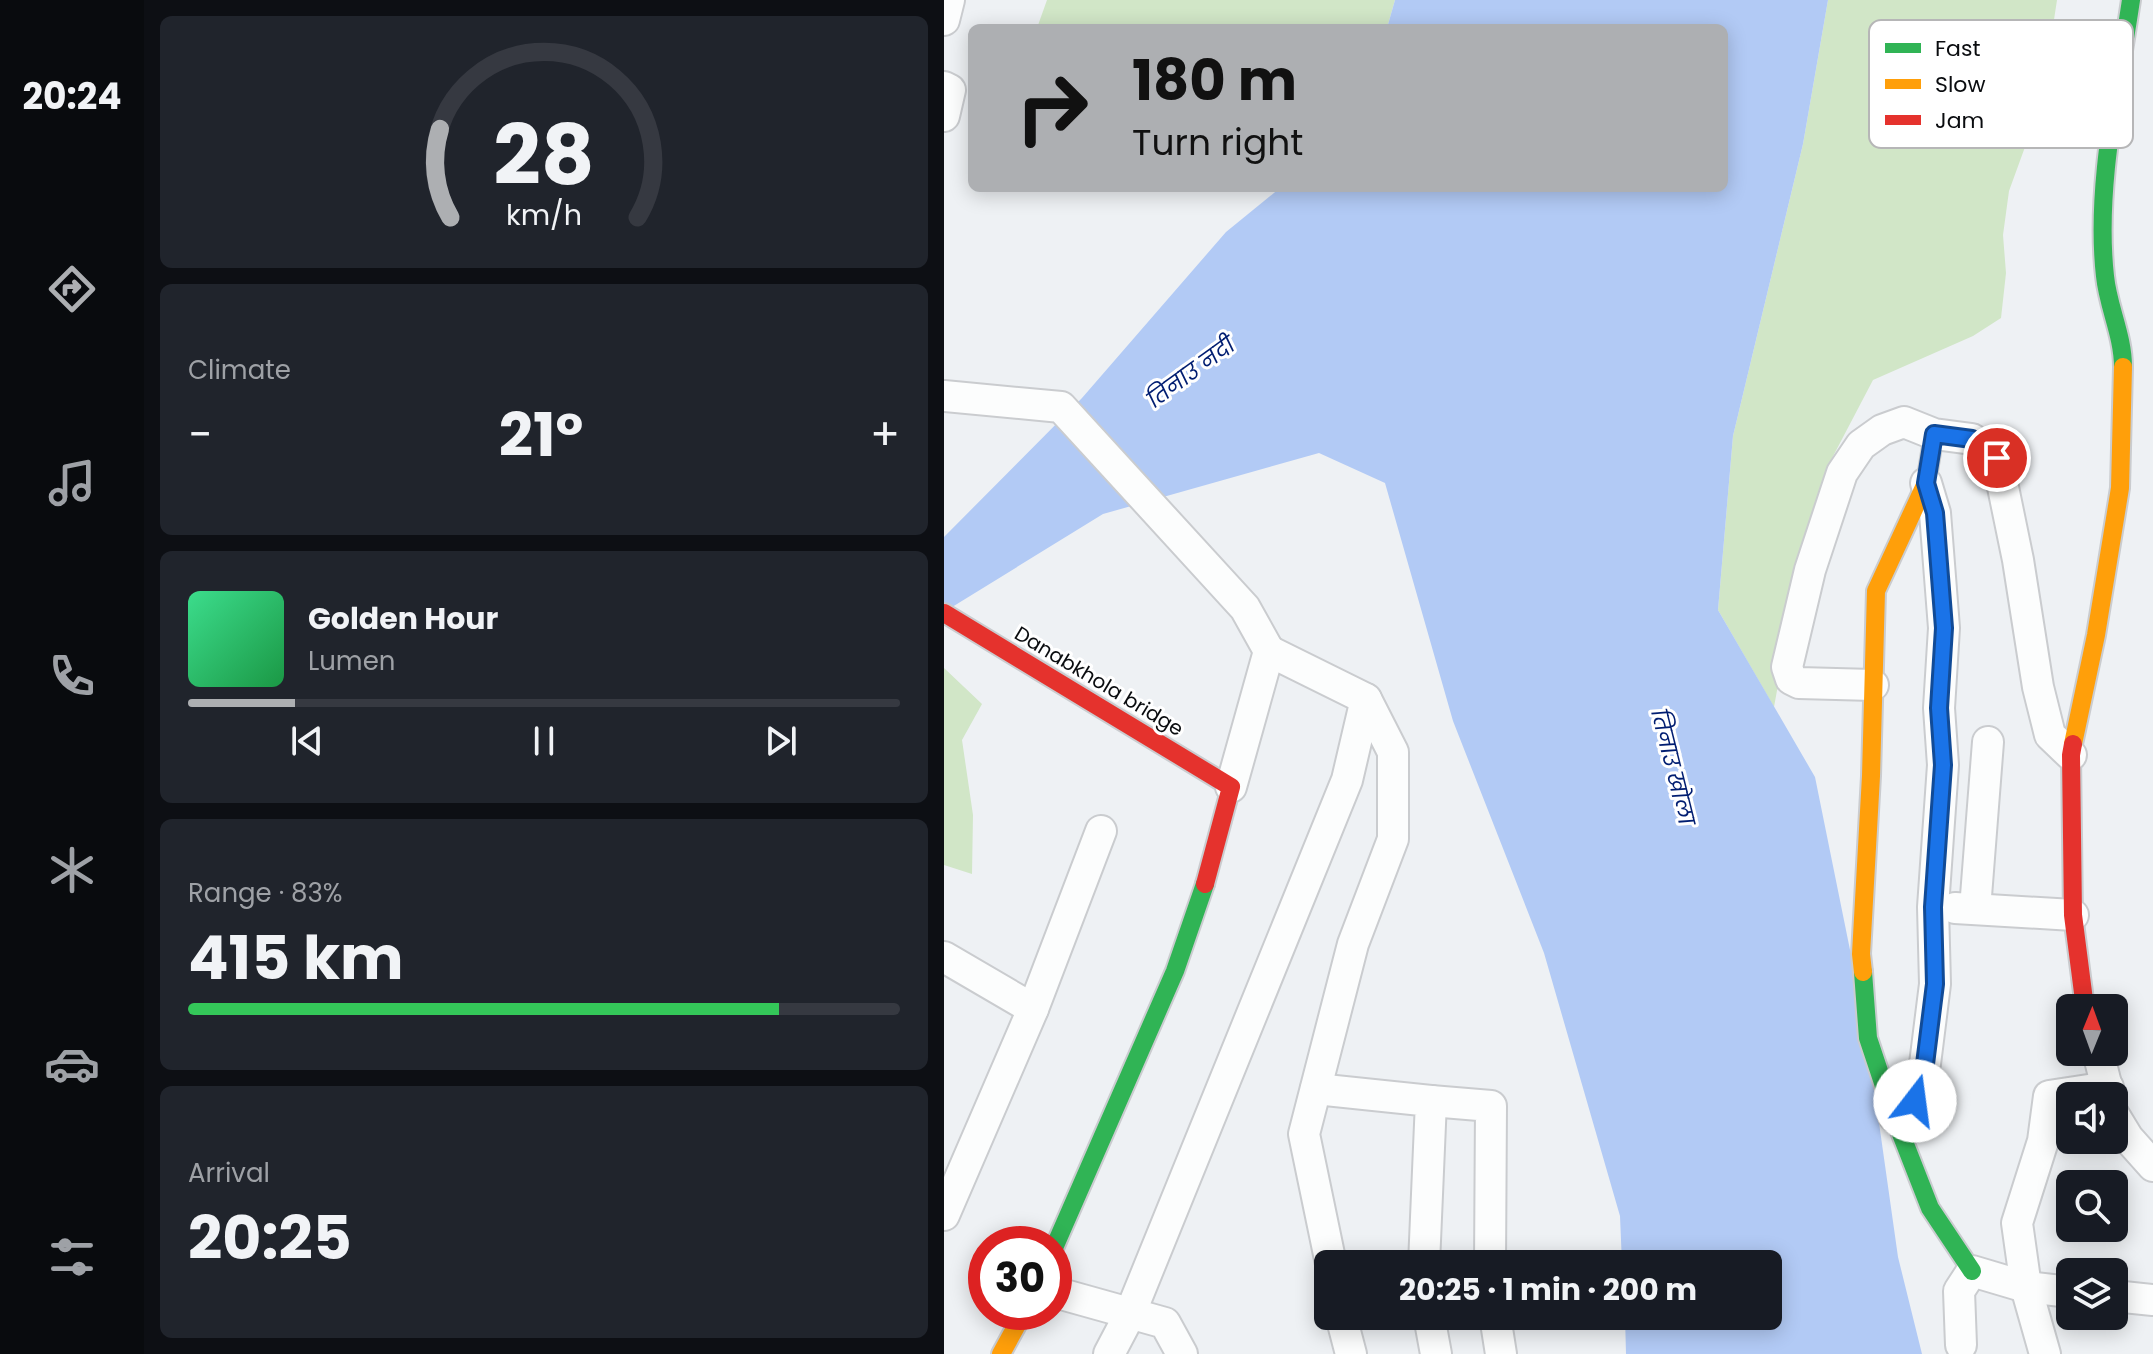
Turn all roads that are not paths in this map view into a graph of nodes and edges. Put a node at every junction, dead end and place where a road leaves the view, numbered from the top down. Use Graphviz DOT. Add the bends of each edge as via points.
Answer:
graph roads {
  1 [pos="949,0"];
  2 [pos="2131,0"];
  3 [pos="944,20"];
  4 [pos="2128,20"];
  5 [pos="2110,148"];
  6 [pos="944,396"];
  7 [pos="1934,434"];
  8 [pos="1926,483"];
  9 [pos="944,613"];
  10 [pos="1269,651"];
  11 [pos="1873,685"];
  12 [pos="1366,699"];
  13 [pos="1988,742"];
  14 [pos="2071,755"];
  15 [pos="1231,787"];
  16 [pos="1101,831"];
  17 [pos="1933,907"];
  18 [pos="1975,909"];
  19 [pos="2073,915"];
  20 [pos="946,963"];
  21 [pos="2083,994"];
  22 [pos="1033,1009"];
  23 [pos="1316,1089"];
  24 [pos="2056,1096"];
  25 [pos="1431,1101"];
  26 [pos="1894,1116"];
  27 [pos="2128,1138"];
  28 [pos="2153,1166"];
  29 [pos="945,1210"];
  30 [pos="1064,1226"];
  31 [pos="1328,1250"];
  32 [pos="1425,1250"];
  33 [pos="1490,1250"];
  34 [pos="1972,1271"];
  35 [pos="2026,1287"];
  36 [pos="2056,1290"];
  37 [pos="1072,1297"];
  38 [pos="2128,1297"];
  39 [pos="2153,1300"];
  40 [pos="1130,1314"];
  41 [pos="1014,1330"];
  42 [pos="1345,1330"];
  43 [pos="1432,1330"];
  44 [pos="1497,1330"];
  45 [pos="1961,1345"];
  46 [pos="1001,1354"];
  47 [pos="1109,1354"];
  48 [pos="1182,1354"];
  49 [pos="1351,1354"];
  50 [pos="1436,1354"];
  51 [pos="1501,1354"];
  52 [pos="2045,1354"];
  1 -- 3 [label="street"];
  2 -- 4 [label="street"];
  5 -- 14 [label="street" via="2104,187 2105,277 2123,351 2120,488"];
  6 -- 10 [label="street" via="1061,407 1245,608"];
  7 -- 8 [label="street"];
  7 -- 11 [label="street" via="1904,422 1861,445 1842,473 1810,570 1787,667 1791,679"];
  7 -- 14 [label="street" via="1972,439 1997,458 2038,687 2050,735"];
  8 -- 11 [label="street" via="1876,591"];
  8 -- 17 [label="street" via="1935,513 1944,628 1939,708 1943,765"];
  9 -- 15 [label="street, Danabkhola bridge"];
  10 -- 12 [label="street"];
  10 -- 15 [label="street"];
  11 -- 26 [label="street" via="1861,954 1868,1038"];
  12 -- 23 [label="street" via="1393,752 1393,839 1353,944"];
  12 -- 40 [label="street" via="1347,780"];
  13 -- 18 [label="street"];
  14 -- 19 [label="street"];
  15 -- 30 [label="street" via="1175,971"];
  16 -- 22 [label="street"];
  17 -- 18 [label="street"];
  17 -- 26 [label="street" via="1935,984 1925,1064 1915,1101"];
  18 -- 19 [label="street"];
  19 -- 21 [label="street"];
  20 -- 22 [label="street"];
  22 -- 29 [label="street"];
  23 -- 25 [label="street"];
  23 -- 31 [label="street" via="1304,1134"];
  24 -- 35 [label="street" via="2049,1096 2043,1141 2017,1223"];
  25 -- 32 [label="street"];
  25 -- 33 [label="street" via="1491,1106"];
  26 -- 34 [label="street" via="1930,1208"];
  27 -- 28 [label="street"];
  34 -- 35 [label="street"];
  34 -- 45 [label="street" via="1959,1291"];
  35 -- 36 [label="street"];
  35 -- 52 [label="street"];
  37 -- 40 [label="street"];
  38 -- 39 [label="street"];
  40 -- 47 [label="street"];
  40 -- 48 [label="street" via="1165,1323"];
  41 -- 46 [label="street"];
  42 -- 49 [label="street"];
  43 -- 50 [label="street"];
  44 -- 51 [label="street"];
}
